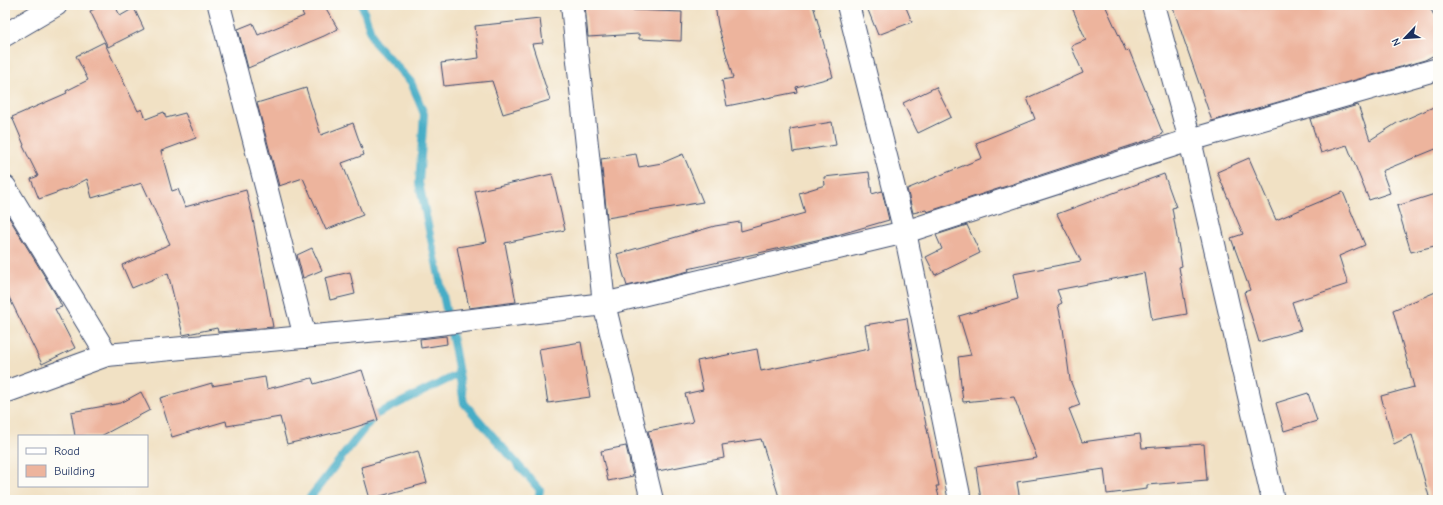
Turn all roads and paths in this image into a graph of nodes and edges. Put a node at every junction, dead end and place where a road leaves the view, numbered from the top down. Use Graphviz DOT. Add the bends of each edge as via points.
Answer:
graph roads {
  1 [pos="56,5"];
  2 [pos="220,5"];
  3 [pos="572,5"];
  4 [pos="848,5"];
  5 [pos="1153,5"];
  6 [pos="5,35"];
  7 [pos="1438,69"];
  8 [pos="1190,140"];
  9 [pos="5,187"];
  10 [pos="905,232"];
  11 [pos="604,304"];
  12 [pos="305,336"];
  13 [pos="107,355"];
  14 [pos="5,392"];
  15 [pos="652,500"];
  16 [pos="960,500"];
  17 [pos="1273,500"];
  1 -- 6 [label="street"];
  2 -- 12 [label="street"];
  3 -- 11 [label="street"];
  4 -- 10 [label="street"];
  5 -- 8 [label="street"];
  7 -- 8 [label="street"];
  8 -- 10 [label="street"];
  8 -- 17 [label="street"];
  9 -- 13 [label="street"];
  10 -- 11 [label="street"];
  10 -- 16 [label="street"];
  11 -- 12 [label="street" via="422,326"];
  11 -- 15 [label="street"];
  12 -- 13 [label="street"];
  13 -- 14 [label="street"];
}
